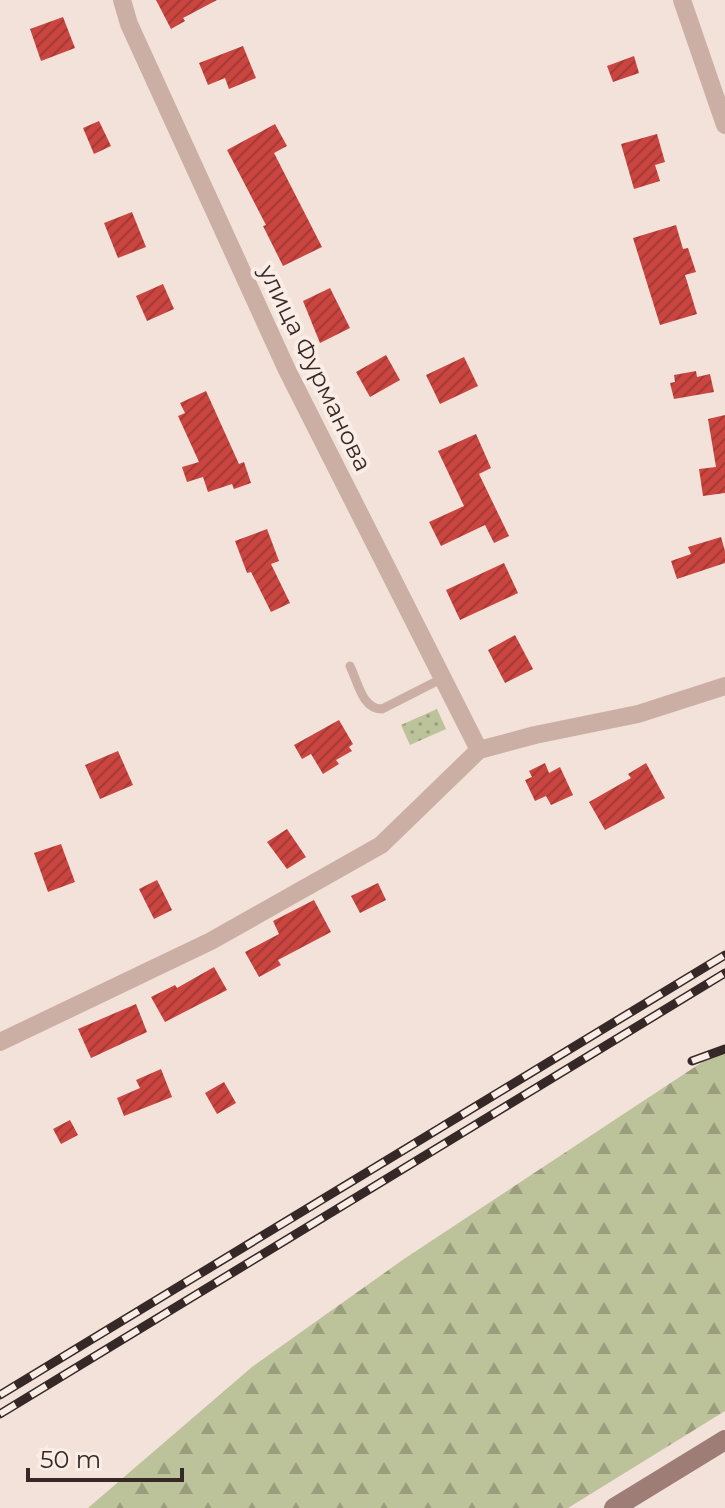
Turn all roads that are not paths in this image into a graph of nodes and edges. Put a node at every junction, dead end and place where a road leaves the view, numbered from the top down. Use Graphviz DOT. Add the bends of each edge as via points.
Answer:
graph roads {
  1 [pos="122,0"];
  2 [pos="682,0"];
  3 [pos="725,125"];
  4 [pos="350,666"];
  5 [pos="443,678"];
  6 [pos="725,686"];
  7 [pos="479,750"];
  8 [pos="0,1042"];
  9 [pos="725,1440"];
  10 [pos="614,1508"];
  1 -- 5 [label="street, улица Фурманова" via="287,370"];
  2 -- 3 [label="street"];
  4 -- 5 [label="lane" via="374,709"];
  5 -- 7 [label="street, улица Фурманова"];
  6 -- 7 [label="street" via="638,714"];
  7 -- 8 [label="street" via="381,845 211,941"];
  9 -- 10 [label="street"];
}
